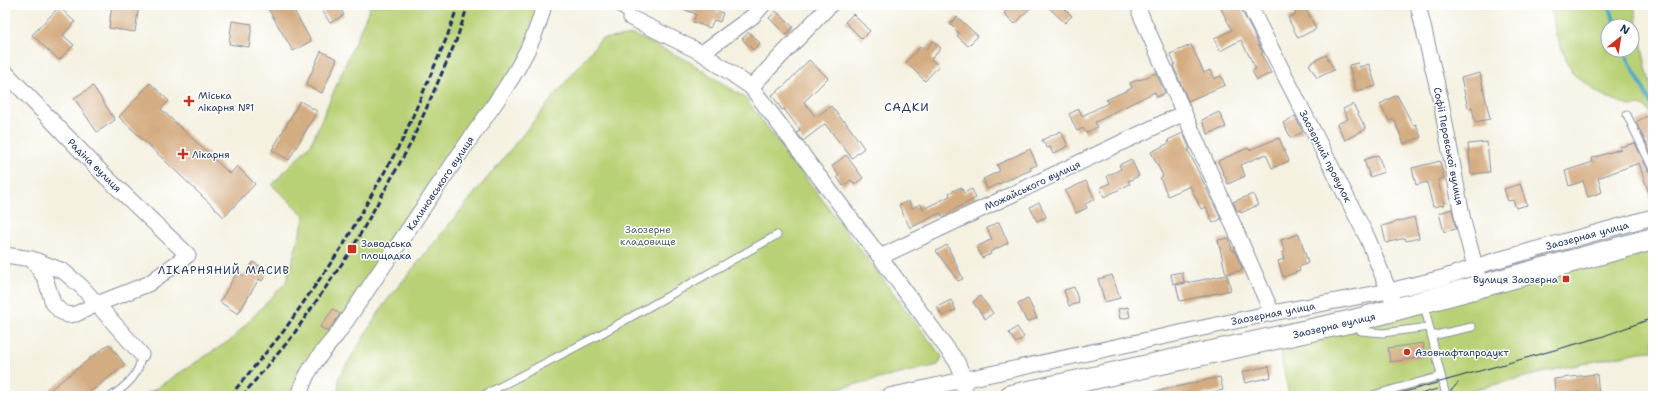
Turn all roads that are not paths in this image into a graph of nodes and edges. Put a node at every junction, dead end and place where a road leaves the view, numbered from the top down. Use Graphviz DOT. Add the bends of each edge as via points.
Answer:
graph roads {
  1 [pos="544,5"];
  2 [pos="616,5"];
  3 [pos="763,5"];
  4 [pos="830,5"];
  5 [pos="1249,5"];
  6 [pos="1418,5"];
  7 [pos="1140,13"];
  8 [pos="631,18"];
  9 [pos="702,53"];
  10 [pos="5,72"];
  11 [pos="751,87"];
  12 [pos="1184,113"];
  13 [pos="1628,115"];
  14 [pos="1653,169"];
  15 [pos="1653,216"];
  16 [pos="777,235"];
  17 [pos="1653,239"];
  18 [pos="5,255"];
  19 [pos="880,257"];
  20 [pos="32,259"];
  21 [pos="1475,266"];
  22 [pos="1481,287"];
  23 [pos="1393,300"];
  24 [pos="1423,302"];
  25 [pos="97,304"];
  26 [pos="1272,313"];
  27 [pos="1353,321"];
  28 [pos="1429,327"];
  29 [pos="1472,327"];
  30 [pos="1432,336"];
  31 [pos="141,354"];
  32 [pos="1441,376"];
  33 [pos="963,380"];
  34 [pos="112,396"];
  35 [pos="300,396"];
  36 [pos="482,396"];
  37 [pos="889,396"];
  38 [pos="966,396"];
  39 [pos="1011,396"];
  40 [pos="1369,396"];
  41 [pos="1446,396"];
  1 -- 35 [label="street, Калиновського вулиця" via="528,51 338,333 316,361"];
  2 -- 8 [label="lane"];
  3 -- 9 [label="street" via="753,16"];
  4 -- 11 [label="street"];
  5 -- 23 [label="street, Заозерний провулок" via="1368,239"];
  6 -- 21 [label="street, Софіі Перовської вулиця" via="1441,102 1463,221"];
  7 -- 12 [label="street"];
  8 -- 9 [label="street"];
  9 -- 11 [label="street"];
  10 -- 25 [label="street, Радіна вулиця" via="103,174 188,255 148,284"];
  11 -- 19 [label="street"];
  12 -- 19 [label="street, Можайського вулиця"];
  12 -- 26 [label="street"];
  13 -- 14 [label="lane"];
  15 -- 21 [label="street, Заозерная улица"];
  16 -- 36 [label="lane" via="597,336"];
  17 -- 22 [label="main road, Заозерна вулиця"];
  18 -- 20 [label="street"];
  19 -- 33 [label="street" via="957,362"];
  20 -- 25 [label="street" via="63,271"];
  20 -- 25 [label="street" via="45,278 53,303 60,311 68,315 76,314"];
  21 -- 22 [label="street, Софіі Перовської вулиця"];
  21 -- 23 [label="street, Заозерная улица"];
  22 -- 24 [label="main road, Заозерна вулиця"];
  23 -- 24 [label="main road, Заозерна вулиця"];
  23 -- 26 [label="street, Заозерная улица"];
  23 -- 27 [label="main road, Заозерна вулиця"];
  24 -- 28 [label="lane"];
  25 -- 31 [label="street"];
  26 -- 33 [label="street, Заозерная улица"];
  27 -- 28 [label="lane" via="1361,331 1383,333"];
  27 -- 39 [label="main road, Заозерна вулиця"];
  28 -- 30 [label="lane"];
  29 -- 30 [label="lane"];
  30 -- 32 [label="lane"];
  31 -- 34 [label="lane" via="141,364 132,381"];
  32 -- 40 [label="lane"];
  32 -- 41 [label="lane"];
  33 -- 37 [label="street, Заозерная улица"];
  33 -- 38 [label="street"];
}
